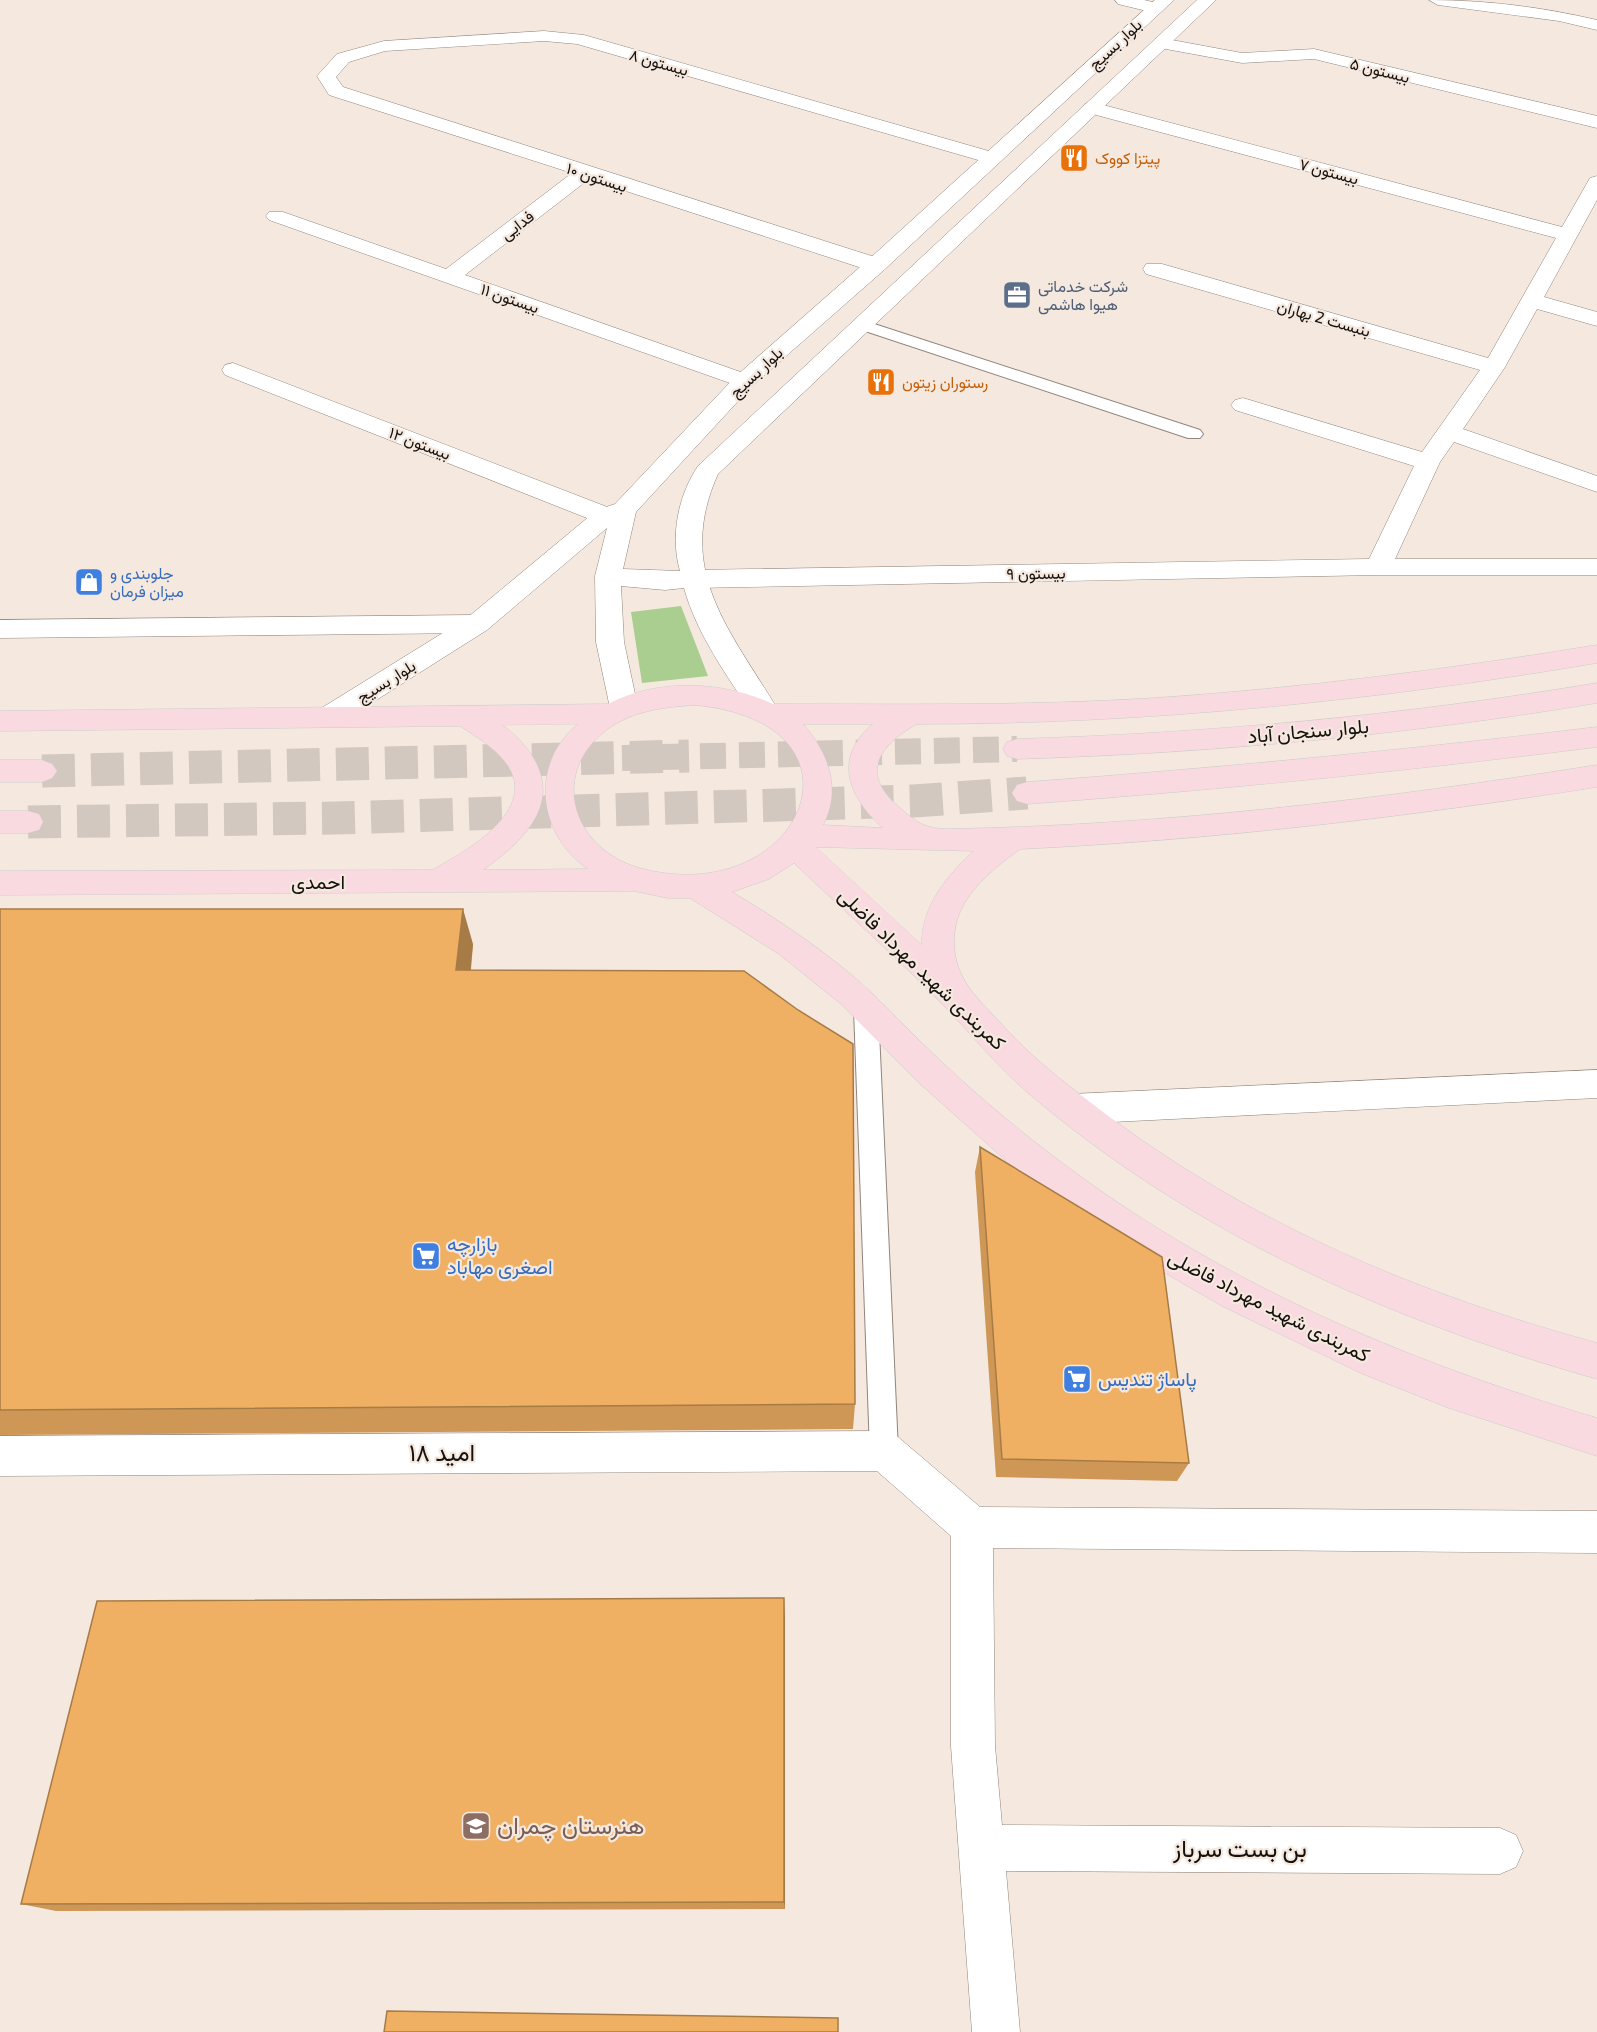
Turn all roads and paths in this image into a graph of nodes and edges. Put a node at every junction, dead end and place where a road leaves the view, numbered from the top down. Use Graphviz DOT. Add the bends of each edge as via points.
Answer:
graph roads {
  1 [pos="1124,0"];
  2 [pos="1207,0"];
  3 [pos="1438,0"];
  4 [pos="1160,4"];
  5 [pos="1597,25"];
  6 [pos="1161,43"];
  7 [pos="326,76"];
  8 [pos="1092,108"];
  9 [pos="1597,122"];
  10 [pos="992,158"];
  11 [pos="585,173"];
  12 [pos="1596,186"];
  13 [pos="276,216"];
  14 [pos="1566,234"];
  15 [pos="876,265"];
  16 [pos="1154,269"];
  17 [pos="448,277"];
  18 [pos="1531,300"];
  19 [pos="1597,319"];
  20 [pos="862,325"];
  21 [pos="1494,367"];
  22 [pos="233,370"];
  23 [pos="744,381"];
  24 [pos="1243,405"];
  25 [pos="1450,433"];
  26 [pos="1194,434"];
  27 [pos="1428,462"];
  28 [pos="1597,484"];
  29 [pos="615,513"];
  30 [pos="1378,567"];
  31 [pos="1597,567"];
  32 [pos="608,576"];
  33 [pos="694,579"];
  34 [pos="477,624"];
  35 [pos="0,629"];
  36 [pos="1597,654"];
  37 [pos="1597,693"];
  38 [pos="619,711"];
  39 [pos="766,712"];
  40 [pos="462,714"];
  41 [pos="914,714"];
  42 [pos="330,716"];
  43 [pos="0,721"];
  44 [pos="1597,736"];
  45 [pos="1017,749"];
  46 [pos="0,771"];
  47 [pos="42,771"];
  48 [pos="1597,776"];
  49 [pos="1027,793"];
  50 [pos="1013,837"];
  51 [pos="923,839"];
  52 [pos="797,840"];
  53 [pos="636,880"];
  54 [pos="0,883"];
  55 [pos="434,883"];
  56 [pos="696,886"];
  57 [pos="951,992"];
  58 [pos="866,1009"];
  59 [pos="1597,1084"];
  60 [pos="1072,1109"];
  61 [pos="1597,1361"];
  62 [pos="1597,1437"];
  63 [pos="884,1451"];
  64 [pos="0,1456"];
  65 [pos="972,1527"];
  66 [pos="1597,1532"];
  67 [pos="980,1848"];
  68 [pos="1500,1851"];
  69 [pos="996,2032"];
  1 -- 4 [label="street"];
  2 -- 6 [label="street, بلوار بسیج"];
  3 -- 5 [label="street" via="1549,14"];
  4 -- 10 [label="street, بلوار بسیج"];
  6 -- 8 [label="street, بلوار بسیج"];
  6 -- 9 [label="street, بیستون ۵" via="1242,58 1314,54"];
  7 -- 10 [label="street, بیستون ۸" via="343,58 384,46 544,36 578,39"];
  7 -- 11 [label="street, بیستون ۱۰" via="336,91"];
  8 -- 14 [label="street, بیستون ۷"];
  8 -- 20 [label="street, بلوار بسیج"];
  10 -- 15 [label="street, بلوار بسیج"];
  11 -- 15 [label="street, بیستون ۱۰"];
  11 -- 17 [label="street, فدایی"];
  12 -- 14 [label="street"];
  13 -- 17 [label="street, بیستون ۱۱"];
  14 -- 18 [label="street"];
  15 -- 23 [label="street, بلوار بسیج"];
  16 -- 21 [label="street, بنبست 2 بهاران"];
  17 -- 23 [label="street, بیستون ۱۱"];
  18 -- 19 [label="street"];
  18 -- 21 [label="street"];
  20 -- 26 [label="lane"];
  20 -- 33 [label="street, بلوار بسیج" via="707,471 697,486 689,516"];
  21 -- 25 [label="street"];
  22 -- 29 [label="street, بیستون ۱۲"];
  23 -- 29 [label="street, بلوار بسیج"];
  24 -- 27 [label="street"];
  25 -- 27 [label="street"];
  25 -- 28 [label="street"];
  27 -- 30 [label="street"];
  29 -- 32 [label="street"];
  29 -- 34 [label="street, بلوار بسیج"];
  30 -- 31 [label="street, بیستون ۹"];
  30 -- 33 [label="street, بیستون ۹"];
  32 -- 33 [label="street, بیستون ۹" via="665,581"];
  32 -- 38 [label="street" via="610,642"];
  33 -- 39 [label="street, بلوار بسیج" via="709,623"];
  34 -- 35 [label="street"];
  34 -- 42 [label="street, بلوار بسیج"];
  36 -- 41 [label="main road" via="1501,671 1238,701 1006,714"];
  37 -- 45 [label="main road, بلوار سنجان آباد" via="1508,709 1354,727 1123,746"];
  38 -- 39 [label="main road" via="658,698 695,694 731,699"];
  38 -- 40 [label="main road"];
  38 -- 53 [label="main road" via="593,727 569,752 558,781 559,812 573,840 600,864"];
  39 -- 41 [label="main road"];
  39 -- 52 [label="main road" via="791,728 810,752 819,779 816,808"];
  40 -- 42 [label="main road"];
  40 -- 55 [label="main road" via="493,730 514,748 529,774 529,800 516,826 488,853"];
  41 -- 51 [label="main road" via="875,739 865,760 863,776 867,793 884,814"];
  42 -- 43 [label="main road"];
  44 -- 49 [label="main road, بلوار سنجان آباد" via="1413,760"];
  46 -- 47 [label="main road"];
  48 -- 50 [label="main road" via="1331,812"];
  50 -- 51 [label="main road"];
  50 -- 57 [label="main road" via="983,859 946,902 938,934 940,961"];
  51 -- 52 [label="main road"];
  52 -- 56 [label="main road" via="758,870 728,881"];
  52 -- 57 [label="main road, کمربندی شهید مهرداد فاضلی"];
  53 -- 55 [label="main road, احمدی"];
  53 -- 56 [label="main road" via="665,886"];
  54 -- 55 [label="main road, احمدی"];
  56 -- 58 [label="main road, کمربندی شهید مهرداد فاضلی" via="772,931"];
  57 -- 60 [label="main road, کمربندی شهید مهرداد فاضلی" via="1007,1053"];
  58 -- 62 [label="main road, کمربندی شهید مهرداد فاضلی" via="972,1110 1042,1168 1204,1276 1347,1351 1539,1421"];
  58 -- 63 [label="lane"];
  59 -- 60 [label="street"];
  60 -- 61 [label="main road, کمربندی شهید مهرداد فاضلی" via="1148,1166 1232,1216 1322,1262 1437,1312"];
  63 -- 64 [label="street, امید ۱۸"];
  63 -- 65 [label="street"];
  65 -- 66 [label="street"];
  65 -- 67 [label="street" via="973,1746"];
  67 -- 68 [label="street, بن بست سرباز"];
  67 -- 69 [label="street"];
}
